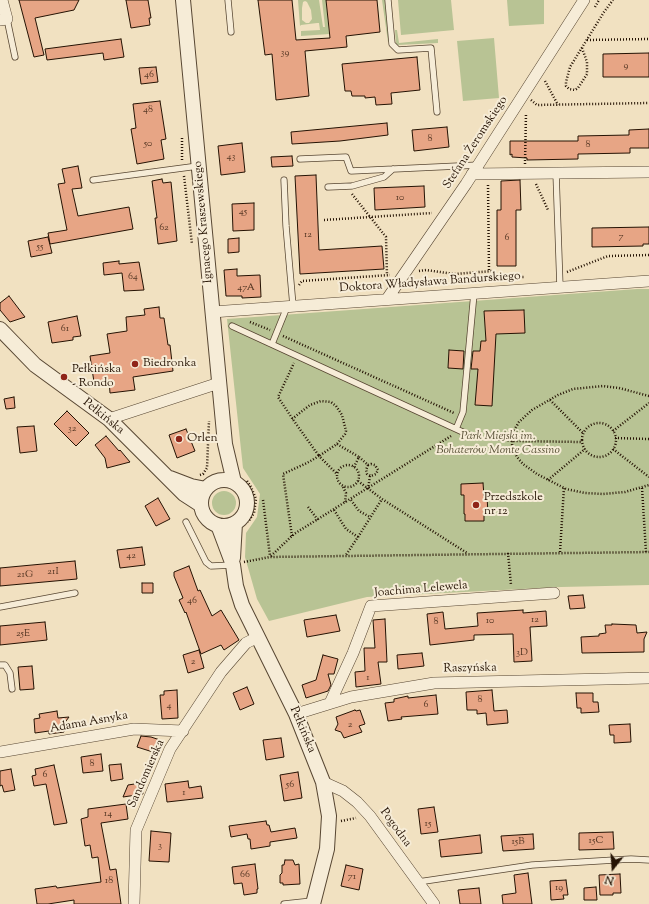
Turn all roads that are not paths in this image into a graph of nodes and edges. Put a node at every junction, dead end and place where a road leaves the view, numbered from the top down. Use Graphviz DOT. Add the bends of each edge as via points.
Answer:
graph roads {
  1 [pos="2,0"];
  2 [pos="184,0"];
  3 [pos="228,0"];
  4 [pos="388,0"];
  5 [pos="584,0"];
  6 [pos="3,19"];
  7 [pos="232,32"];
  8 [pos="15,56"];
  9 [pos="437,112"];
  10 [pos="300,158"];
  11 [pos="479,164"];
  12 [pos="199,166"];
  13 [pos="393,168"];
  14 [pos="649,172"];
  15 [pos="556,173"];
  16 [pos="472,174"];
  17 [pos="93,180"];
  18 [pos="284,180"];
  19 [pos="328,187"];
  20 [pos="649,281"];
  21 [pos="560,287"];
  22 [pos="474,293"];
  23 [pos="387,299"];
  24 [pos="290,306"];
  25 [pos="212,312"];
  26 [pos="232,326"];
  27 [pos="0,329"];
  28 [pos="272,344"];
  29 [pos="219,383"];
  30 [pos="109,419"];
  31 [pos="456,429"];
  32 [pos="467,434"];
  33 [pos="225,444"];
  34 [pos="168,478"];
  35 [pos="219,480"];
  36 [pos="234,482"];
  37 [pos="206,489"];
  38 [pos="201,505"];
  39 [pos="186,522"];
  40 [pos="235,522"];
  41 [pos="218,524"];
  42 [pos="241,563"];
  43 [pos="75,593"];
  44 [pos="554,593"];
  45 [pos="0,607"];
  46 [pos="258,636"];
  47 [pos="0,665"];
  48 [pos="649,678"];
  49 [pos="12,690"];
  50 [pos="330,703"];
  51 [pos="296,714"];
  52 [pos="183,731"];
  53 [pos="0,752"];
  54 [pos="323,782"];
  55 [pos="649,860"];
  56 [pos="418,882"];
  57 [pos="314,902"];
  58 [pos="134,904"];
  59 [pos="284,904"];
  60 [pos="434,904"];
  1 -- 6 [label="street"];
  2 -- 12 [label="street, Ignacego Kraszewskiego"];
  3 -- 7 [label="lane"];
  4 -- 9 [label="lane" via="392,44 398,50 431,48"];
  5 -- 11 [label="street, Stefana Żeromskiego" via="528,97"];
  6 -- 8 [label="lane"];
  10 -- 13 [label="lane" via="346,157 351,171"];
  11 -- 13 [label="lane"];
  11 -- 16 [label="street, Stefana Żeromskiego"];
  12 -- 17 [label="lane"];
  12 -- 25 [label="street, Ignacego Kraszewskiego"];
  13 -- 19 [label="lane" via="384,177 347,187"];
  14 -- 15 [label="street"];
  15 -- 16 [label="street" via="528,170 488,175"];
  15 -- 21 [label="lane"];
  16 -- 23 [label="street, Stefana Żeromskiego"];
  18 -- 24 [label="lane"];
  20 -- 21 [label="street, Doktora Władysława Bandurskiego"];
  21 -- 22 [label="street, Doktora Władysława Bandurskiego"];
  22 -- 23 [label="street, Doktora Władysława Bandurskiego"];
  22 -- 31 [label="lane" via="463,412"];
  23 -- 24 [label="street, Doktora Władysława Bandurskiego"];
  24 -- 25 [label="street, Doktora Władysława Bandurskiego"];
  24 -- 28 [label="lane"];
  25 -- 29 [label="street, Ignacego Kraszewskiego"];
  26 -- 28 [label="lane"];
  27 -- 30 [label="street, Pełkińska" via="35,364"];
  28 -- 31 [label="lane"];
  29 -- 30 [label="street"];
  29 -- 33 [label="street, Ignacego Kraszewskiego"];
  30 -- 34 [label="street, Pełkińska"];
  31 -- 32 [label="lane"];
  33 -- 35 [label="street, Ignacego Kraszewskiego"];
  33 -- 36 [label="street, Ignacego Kraszewskiego"];
  34 -- 37 [label="street, Pełkińska"];
  34 -- 38 [label="street, Pełkińska" via="184,494"];
  35 -- 36 [label="street"];
  35 -- 37 [label="street"];
  36 -- 40 [label="street" via="242,489 247,501 244,513"];
  37 -- 38 [label="street"];
  38 -- 41 [label="street" via="206,517"];
  39 -- 42 [label="lane" via="206,562 211,566"];
  40 -- 41 [label="street" via="229,525"];
  40 -- 42 [label="street, Pełkińska"];
  41 -- 42 [label="street, Pełkińska"];
  42 -- 46 [label="street, Pełkińska" via="236,586 242,605"];
  43 -- 45 [label="lane"];
  44 -- 50 [label="street, Joachima Lelewela" via="371,606"];
  46 -- 51 [label="street, Pełkińska"];
  46 -- 52 [label="street, Sandomierska" via="246,643 221,672"];
  47 -- 49 [label="lane" via="5,665 10,673"];
  48 -- 50 [label="street, Raszyńska" via="434,683"];
  50 -- 51 [label="street, Raszyńska"];
  51 -- 54 [label="street, Pełkińska"];
  52 -- 53 [label="street, Adama Asnyka" via="134,729"];
  52 -- 58 [label="street, Sandomierska" via="170,749 136,830"];
  54 -- 56 [label="street, Pogodna" via="343,791 357,802"];
  54 -- 57 [label="street, Pełkińska" via="329,816 327,849"];
  55 -- 56 [label="lane" via="532,865"];
  56 -- 60 [label="street, Pogodna"];
  57 -- 59 [label="lane"];
}
